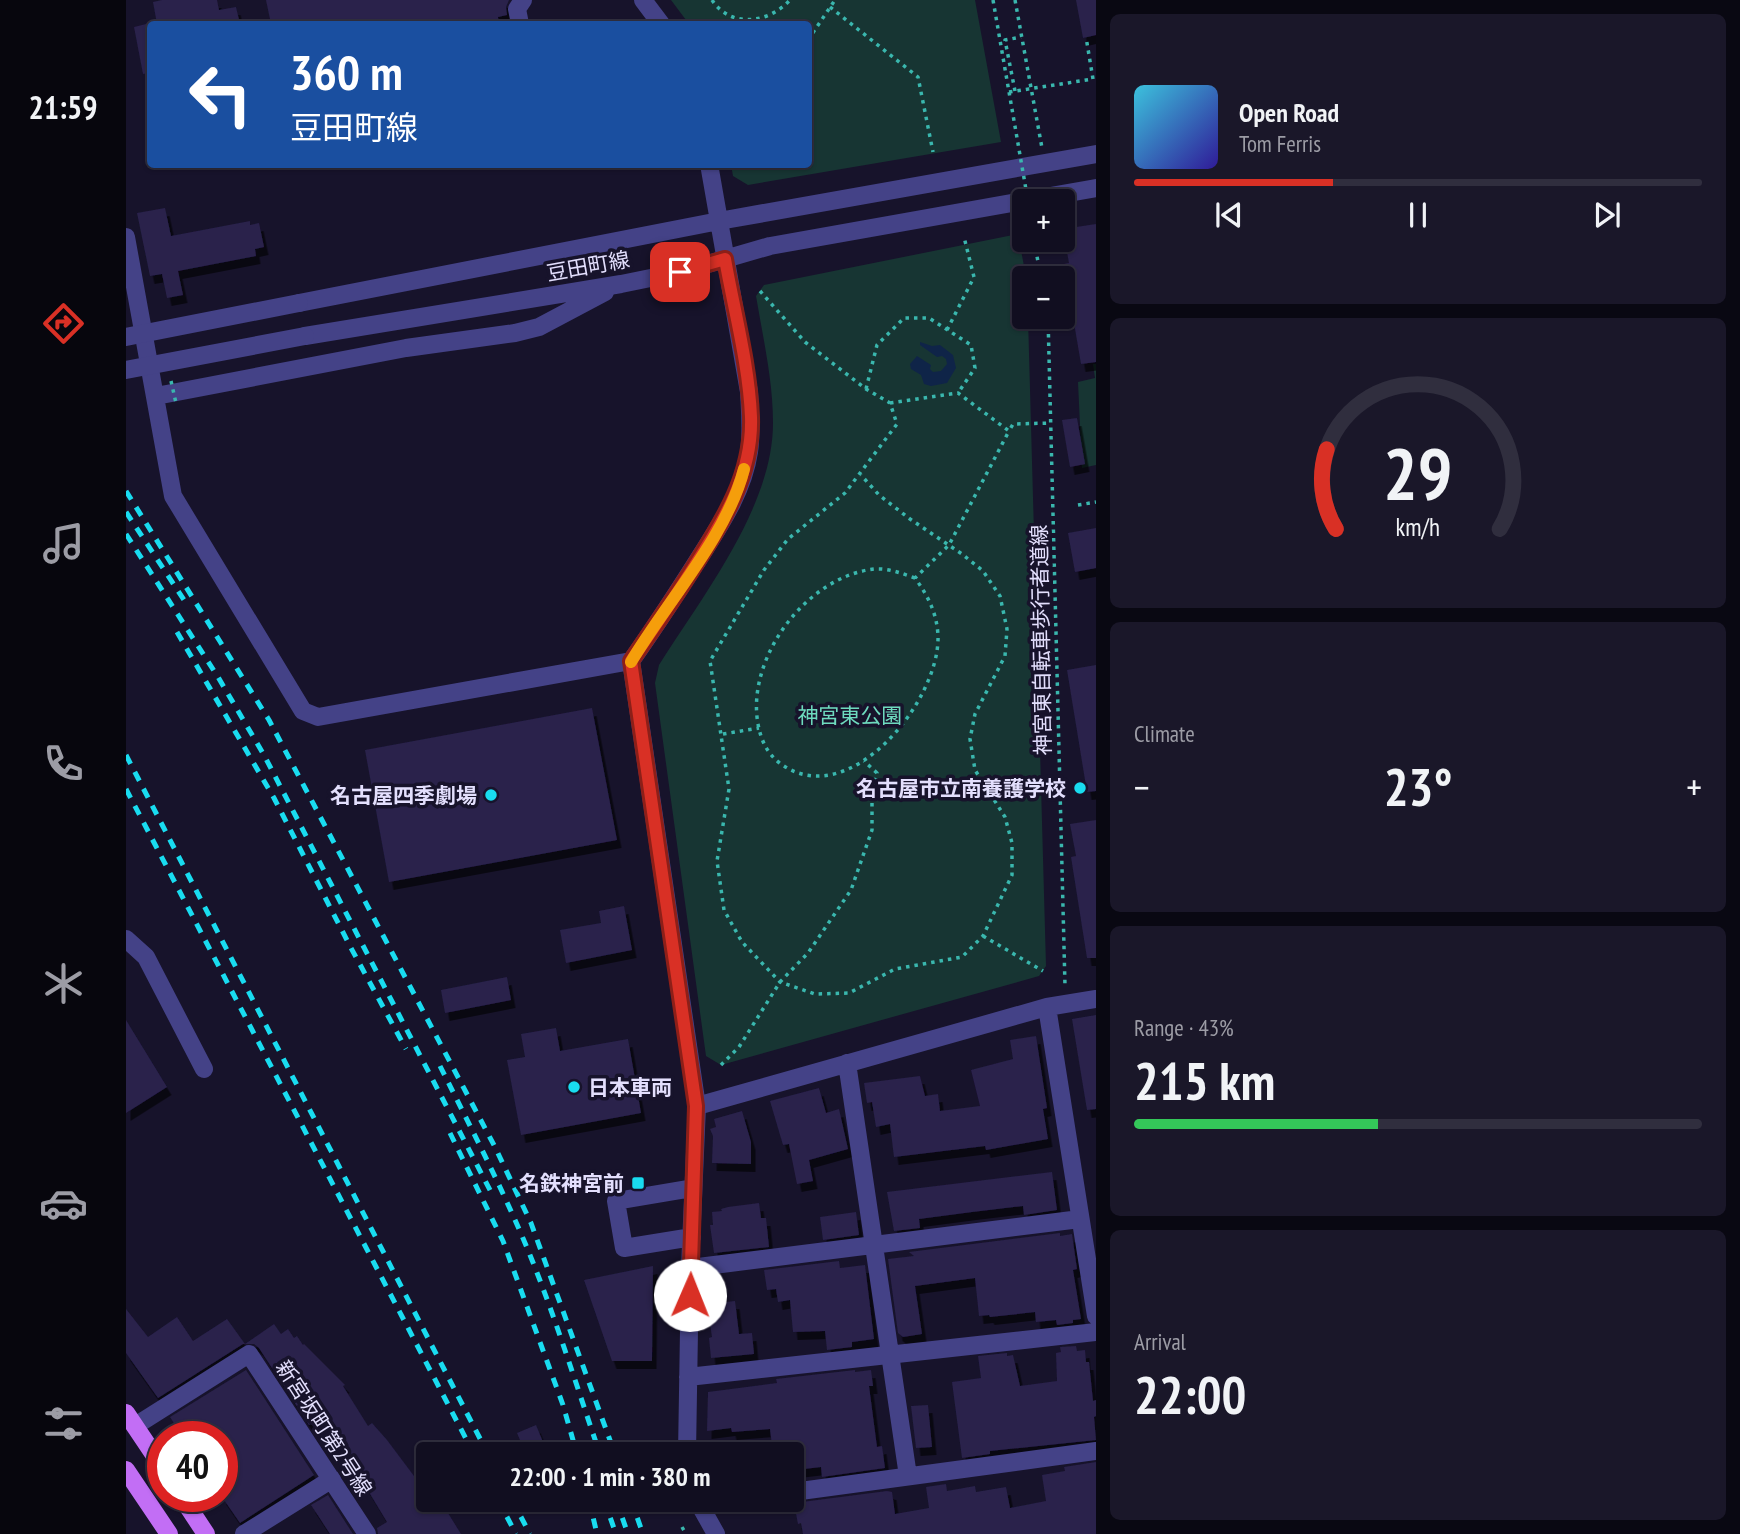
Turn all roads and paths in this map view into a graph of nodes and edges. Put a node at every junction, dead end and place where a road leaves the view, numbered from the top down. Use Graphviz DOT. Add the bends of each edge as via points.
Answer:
graph roads {
  1 [pos="523,0"];
  2 [pos="643,0"];
  3 [pos="712,0"];
  4 [pos="790,0"];
  5 [pos="835,0"];
  6 [pos="993,0"];
  7 [pos="1015,0"];
  8 [pos="830,7"];
  9 [pos="519,21"];
  10 [pos="660,21"];
  11 [pos="755,21"];
  12 [pos="763,21"];
  13 [pos="812,34"];
  14 [pos="1021,37"];
  15 [pos="1086,37"];
  16 [pos="1015,91"];
  17 [pos="1009,92"];
  18 [pos="933,152"];
  19 [pos="1096,154"];
  20 [pos="1045,163"];
  21 [pos="710,168"];
  22 [pos="1096,188"];
  23 [pos="1026,189"];
  24 [pos="719,221"];
  25 [pos="126,237"];
  26 [pos="964,237"];
  27 [pos="725,259"];
  28 [pos="621,284"];
  29 [pos="760,290"];
  30 [pos="1048,329"];
  31 [pos="947,330"];
  32 [pos="126,337"];
  33 [pos="126,370"];
  34 [pos="172,381"];
  35 [pos="866,390"];
  36 [pos="958,393"];
  37 [pos="156,396"];
  38 [pos="890,402"];
  39 [pos="176,403"];
  40 [pos="1051,423"];
  41 [pos="1009,431"];
  42 [pos="861,475"];
  43 [pos="1096,502"];
  44 [pos="1079,505"];
  45 [pos="949,545"];
  46 [pos="915,578"];
  47 [pos="631,661"];
  48 [pos="759,728"];
  49 [pos="722,734"];
  50 [pos="864,761"];
  51 [pos="983,936"];
  52 [pos="126,939"];
  53 [pos="1043,971"];
  54 [pos="780,982"];
  55 [pos="1096,999"];
  56 [pos="1066,1004"];
  57 [pos="1047,1007"];
  58 [pos="846,1063"];
  59 [pos="721,1065"];
  60 [pos="204,1069"];
  61 [pos="696,1106"];
  62 [pos="693,1188"];
  63 [pos="1080,1219"];
  64 [pos="692,1237"];
  65 [pos="874,1246"];
  66 [pos="690,1268"];
  67 [pos="1096,1316"];
  68 [pos="1096,1332"];
  69 [pos="890,1355"];
  70 [pos="688,1377"];
  71 [pos="131,1420"];
  72 [pos="687,1442"];
  73 [pos="147,1444"];
  74 [pos="1096,1451"];
  75 [pos="126,1471"];
  76 [pos="908,1476"];
  77 [pos="332,1479"];
  78 [pos="804,1490"];
  79 [pos="192,1512"];
  80 [pos="704,1512"];
  81 [pos="682,1527"];
  82 [pos="169,1534"];
  83 [pos="206,1534"];
  84 [pos="244,1534"];
  85 [pos="367,1534"];
  86 [pos="686,1534"];
  87 [pos="716,1534"];
  1 -- 9 [label="street" via="517,9"];
  2 -- 10 [label="street"];
  3 -- 11 [label="path" via="735,18"];
  4 -- 12 [label="path"];
  5 -- 8 [label="path"];
  6 -- 17 [label="path, bridge"];
  7 -- 14 [label="path"];
  8 -- 13 [label="path"];
  8 -- 18 [label="path" via="918,77"];
  14 -- 16 [label="path" via="1005,40"];
  14 -- 20 [label="path"];
  15 -- 16 [label="path, bridge" via="1093,79"];
  16 -- 17 [label="path, bridge"];
  17 -- 23 [label="path, bridge"];
  19 -- 20 [label="street"];
  20 -- 24 [label="street"];
  21 -- 24 [label="street"];
  22 -- 27 [label="street, 豆田町線" via="770,246"];
  24 -- 27 [label="street"];
  24 -- 32 [label="street, bridge"];
  25 -- 37 [label="street"];
  26 -- 31 [label="path" via="974,277"];
  27 -- 28 [label="street, 豆田町線"];
  27 -- 47 [label="street" via="749,393 749,452 728,513"];
  28 -- 33 [label="street, 豆田町線, bridge" via="305,335"];
  28 -- 37 [label="street" via="539,327 515,333 406,348"];
  29 -- 35 [label="path" via="805,342"];
  30 -- 40 [label="path, 神宮東自転車歩行者道線"];
  31 -- 35 [label="path" via="929,318 904,318 877,345"];
  31 -- 36 [label="path" via="971,345 975,368"];
  34 -- 39 [label="path, bridge"];
  35 -- 38 [label="path"];
  36 -- 38 [label="path"];
  36 -- 41 [label="path"];
  37 -- 47 [label="street" via="173,496 303,711 318,717"];
  38 -- 42 [label="path" via="897,424"];
  40 -- 41 [label="path" via="1013,424"];
  40 -- 56 [label="path, 神宮東自転車歩行者道線"];
  41 -- 45 [label="path"];
  42 -- 45 [label="path" via="889,503"];
  42 -- 49 [label="path" via="845,494 788,539 764,570 710,661"];
  43 -- 44 [label="path"];
  45 -- 46 [label="path"];
  45 -- 51 [label="path" via="983,571 1000,596 1007,629 1005,656 975,714 970,739 975,770 1005,817 1012,843 1012,876"];
  46 -- 48 [label="path" via="873,569 839,580 809,601 776,639 767,659 755,706"];
  46 -- 50 [label="path" via="933,608 938,634 930,675 904,722"];
  47 -- 61 [label="street"];
  48 -- 49 [label="path"];
  48 -- 50 [label="path" via="770,754 798,774 835,773"];
  49 -- 54 [label="path" via="729,789 717,861 724,910 742,942"];
  50 -- 54 [label="path" via="877,773 867,848 851,890 808,953"];
  51 -- 53 [label="path"];
  51 -- 54 [label="path" via="962,957 895,969 849,993 815,994"];
  52 -- 60 [label="street" via="146,957"];
  54 -- 59 [label="path" via="739,1048"];
  55 -- 56 [label="street"];
  56 -- 57 [label="street"];
  57 -- 58 [label="street"];
  57 -- 63 [label="street"];
  58 -- 61 [label="street"];
  58 -- 65 [label="street"];
  61 -- 62 [label="street"];
  62 -- 64 [label="street"];
  62 -- 64 [label="street" via="616,1200 624,1248"];
  63 -- 65 [label="street"];
  63 -- 67 [label="street"];
  64 -- 66 [label="street"];
  65 -- 66 [label="street"];
  65 -- 69 [label="street"];
  66 -- 70 [label="street"];
  68 -- 69 [label="street"];
  69 -- 70 [label="street"];
  69 -- 76 [label="street"];
  70 -- 72 [label="street"];
  71 -- 73 [label="main road"];
  71 -- 77 [label="street, 新宮坂町第2号線" via="248,1354"];
  74 -- 76 [label="street"];
  75 -- 82 [label="main road"];
  76 -- 78 [label="street"];
  77 -- 84 [label="street"];
  77 -- 85 [label="street, 新宮坂町第2号線"];
  79 -- 83 [label="main road"];
  80 -- 87 [label="street"];
  81 -- 86 [label="path"];
}
